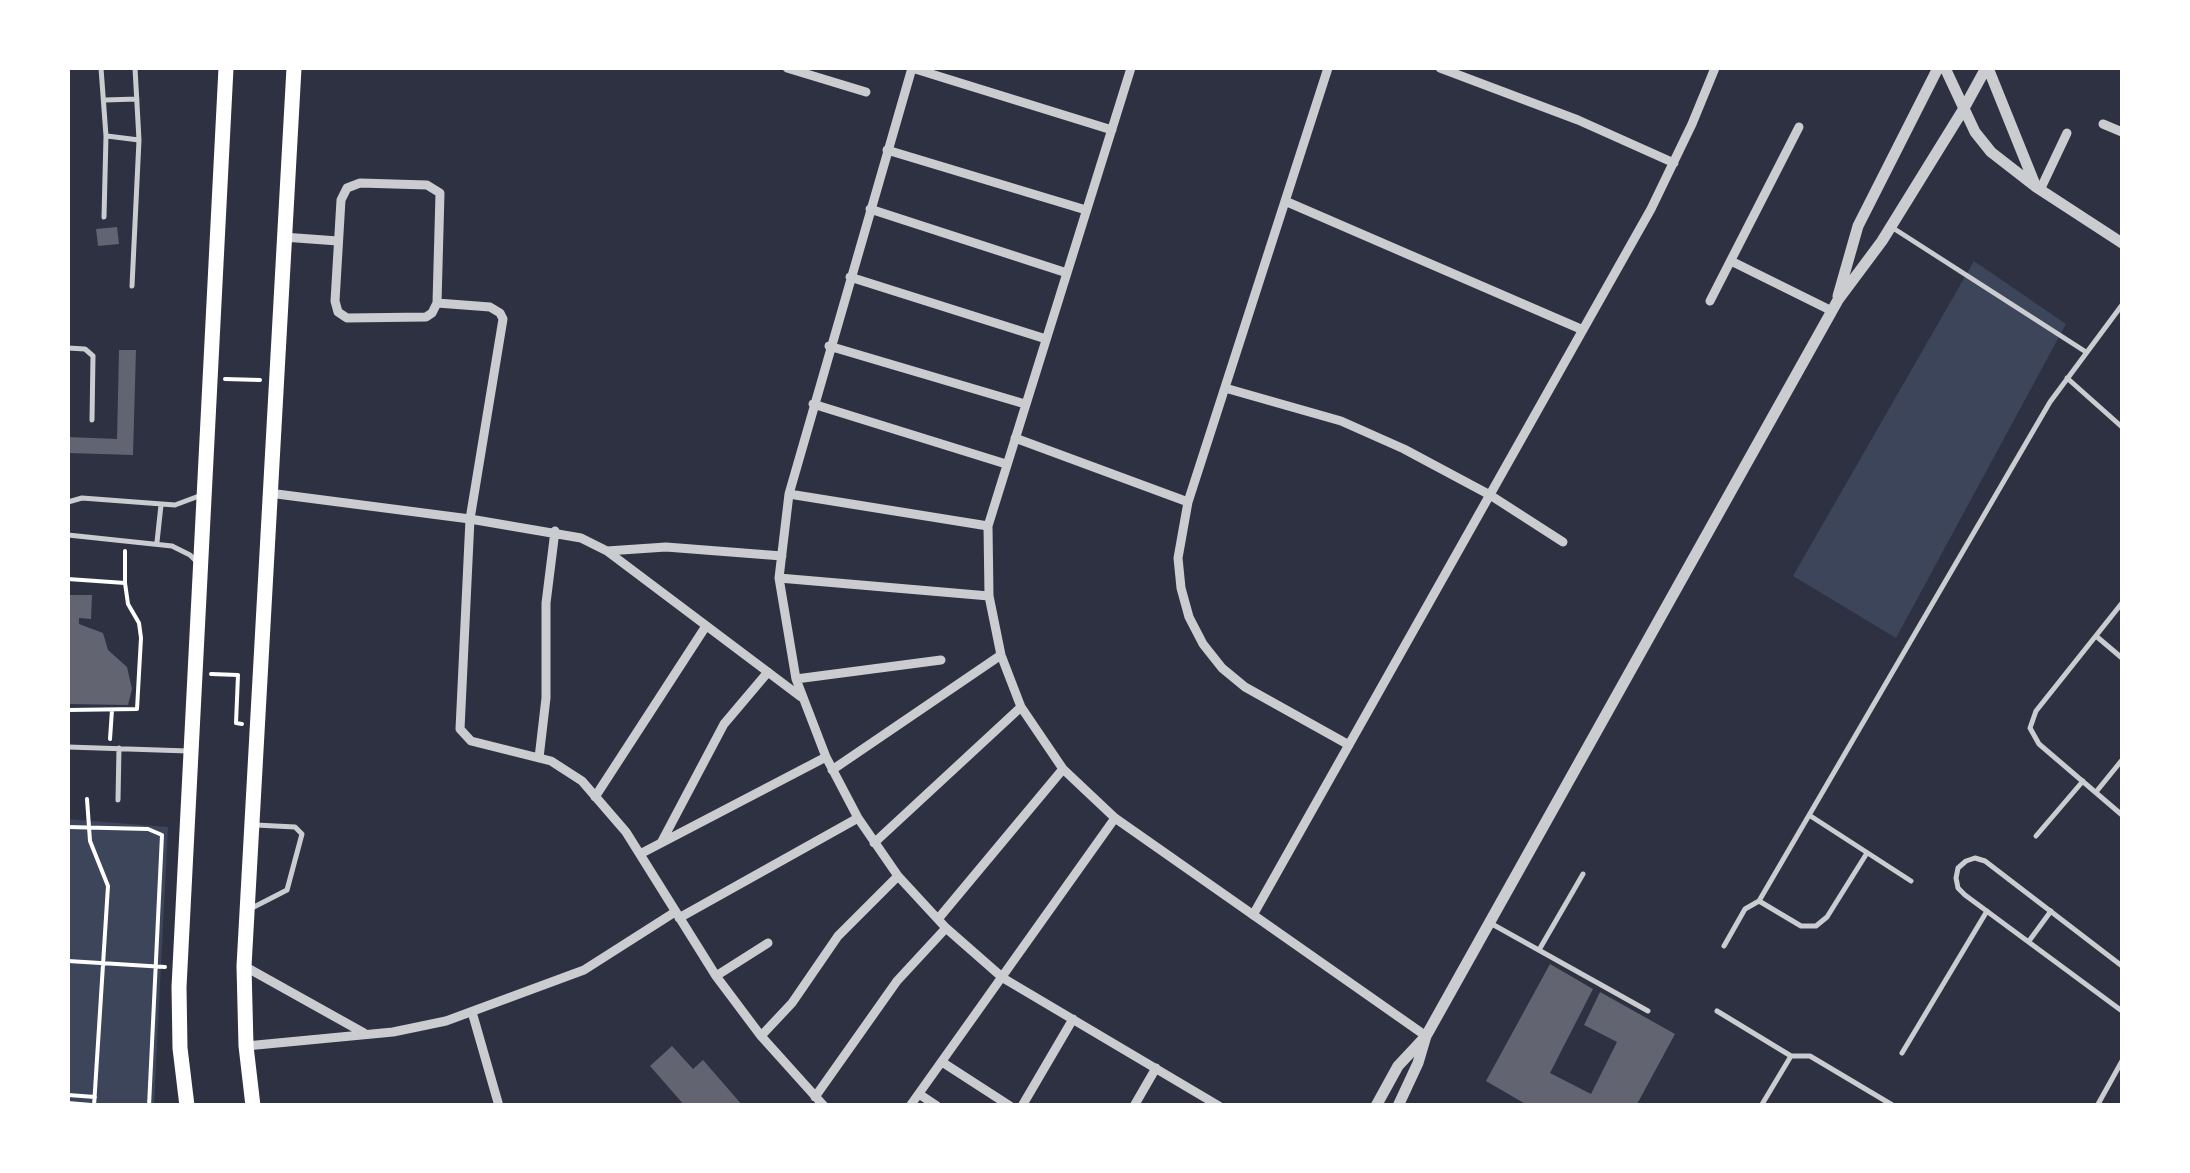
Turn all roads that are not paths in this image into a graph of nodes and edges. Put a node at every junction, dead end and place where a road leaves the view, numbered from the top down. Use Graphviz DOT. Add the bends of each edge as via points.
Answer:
graph roads {
  1 [pos="101,68"];
  2 [pos="135,68"];
  3 [pos="226,68"];
  4 [pos="294,68"];
  5 [pos="787,68"];
  6 [pos="912,68"];
  7 [pos="1131,68"];
  8 [pos="1328,68"];
  9 [pos="1440,68"];
  10 [pos="1715,68"];
  11 [pos="1941,68"];
  12 [pos="1987,68"];
  13 [pos="866,92"];
  14 [pos="138,99"];
  15 [pos="105,100"];
  16 [pos="1963,110"];
  17 [pos="2103,124"];
  18 [pos="1800,127"];
  19 [pos="1112,130"];
  20 [pos="2122,132"];
  21 [pos="2067,133"];
  22 [pos="106,136"];
  23 [pos="139,140"];
  24 [pos="887,150"];
  25 [pos="1674,163"];
  26 [pos="2038,188"];
  27 [pos="1285,202"];
  28 [pos="870,209"];
  29 [pos="1086,210"];
  30 [pos="104,217"];
  31 [pos="1891,226"];
  32 [pos="284,237"];
  33 [pos="2121,239"];
  34 [pos="338,241"];
  35 [pos="1731,262"];
  36 [pos="1067,273"];
  37 [pos="850,277"];
  38 [pos="132,286"];
  39 [pos="1710,301"];
  40 [pos="437,303"];
  41 [pos="1835,305"];
  42 [pos="2122,305"];
  43 [pos="1582,330"];
  44 [pos="1046,339"];
  45 [pos="829,346"];
  46 [pos="68,348"];
  47 [pos="2086,352"];
  48 [pos="2066,378"];
  49 [pos="1225,388"];
  50 [pos="813,404"];
  51 [pos="1025,404"];
  52 [pos="92,420"];
  53 [pos="2122,427"];
  54 [pos="1015,438"];
  55 [pos="1006,464"];
  56 [pos="206,492"];
  57 [pos="268,493"];
  58 [pos="788,494"];
  59 [pos="1490,495"];
  60 [pos="68,502"];
  61 [pos="1188,502"];
  62 [pos="161,505"];
  63 [pos="470,519"];
  64 [pos="988,526"];
  65 [pos="555,531"];
  66 [pos="68,534"];
  67 [pos="1564,542"];
  68 [pos="157,544"];
  69 [pos="606,551"];
  70 [pos="782,556"];
  71 [pos="200,565"];
  72 [pos="780,578"];
  73 [pos="989,596"];
  74 [pos="2122,603"];
  75 [pos="706,626"];
  76 [pos="2096,636"];
  77 [pos="1000,655"];
  78 [pos="2122,658"];
  79 [pos="941,660"];
  80 [pos="768,672"];
  81 [pos="796,679"];
  82 [pos="804,698"];
  83 [pos="1022,707"];
  84 [pos="1349,744"];
  85 [pos="68,747"];
  86 [pos="119,748"];
  87 [pos="191,751"];
  88 [pos="826,757"];
  89 [pos="539,758"];
  90 [pos="2122,760"];
  91 [pos="1063,769"];
  92 [pos="832,770"];
  93 [pos="2083,781"];
  94 [pos="2096,792"];
  95 [pos="596,796"];
  96 [pos="118,800"];
  97 [pos="1810,815"];
  98 [pos="2122,815"];
  99 [pos="858,818"];
  100 [pos="1116,818"];
  101 [pos="252,825"];
  102 [pos="2036,836"];
  103 [pos="661,843"];
  104 [pos="874,843"];
  105 [pos="1867,852"];
  106 [pos="640,854"];
  107 [pos="1583,874"];
  108 [pos="898,876"];
  109 [pos="1911,881"];
  110 [pos="1760,900"];
  111 [pos="247,910"];
  112 [pos="2051,911"];
  113 [pos="1988,912"];
  114 [pos="677,915"];
  115 [pos="1253,915"];
  116 [pos="938,919"];
  117 [pos="1489,923"];
  118 [pos="946,928"];
  119 [pos="2028,942"];
  120 [pos="768,943"];
  121 [pos="1724,946"];
  122 [pos="1538,950"];
  123 [pos="244,966"];
  124 [pos="2122,966"];
  125 [pos="716,976"];
  126 [pos="1004,978"];
  127 [pos="1648,1011"];
  128 [pos="2122,1011"];
  129 [pos="472,1012"];
  130 [pos="1717,1012"];
  131 [pos="1073,1019"];
  132 [pos="366,1034"];
  133 [pos="761,1036"];
  134 [pos="1426,1036"];
  135 [pos="246,1046"];
  136 [pos="1902,1053"];
  137 [pos="1791,1056"];
  138 [pos="2122,1061"];
  139 [pos="942,1062"];
  140 [pos="1156,1068"];
  141 [pos="919,1094"];
  142 [pos="815,1098"];
  143 [pos="187,1106"];
  144 [pos="253,1106"];
  145 [pos="500,1106"];
  146 [pos="824,1106"];
  147 [pos="910,1106"];
  148 [pos="937,1106"];
  149 [pos="1010,1106"];
  150 [pos="1022,1106"];
  151 [pos="1134,1106"];
  152 [pos="1220,1106"];
  153 [pos="1376,1106"];
  154 [pos="1398,1106"];
  155 [pos="1760,1106"];
  156 [pos="1894,1106"];
  157 [pos="2097,1106"];
  1 -- 15 [label="lane"];
  2 -- 14 [label="lane"];
  3 -- 56 [label="main road"];
  4 -- 32 [label="main road"];
  5 -- 13 [label="street"];
  6 -- 19 [label="street"];
  6 -- 24 [label="street"];
  7 -- 19 [label="street"];
  8 -- 27 [label="street"];
  9 -- 25 [label="street"];
  10 -- 25 [label="street"];
  11 -- 16 [label="street"];
  11 -- 41 [label="street" via="1858,226"];
  12 -- 16 [label="street"];
  12 -- 26 [label="street"];
  14 -- 15 [label="lane"];
  14 -- 23 [label="lane"];
  15 -- 22 [label="lane"];
  16 -- 26 [label="street" via="1991,152"];
  16 -- 31 [label="street"];
  17 -- 20 [label="street"];
  18 -- 35 [label="street"];
  19 -- 29 [label="street"];
  21 -- 26 [label="street"];
  22 -- 23 [label="lane"];
  22 -- 30 [label="lane"];
  23 -- 38 [label="lane"];
  24 -- 28 [label="street"];
  24 -- 29 [label="street"];
  25 -- 43 [label="street"];
  26 -- 33 [label="street"];
  27 -- 43 [label="street"];
  27 -- 49 [label="street"];
  28 -- 36 [label="street"];
  28 -- 37 [label="street"];
  29 -- 36 [label="street"];
  31 -- 41 [label="street"];
  31 -- 47 [label="lane"];
  32 -- 34 [label="street"];
  32 -- 57 [label="main road"];
  34 -- 40 [label="street" via="334,302 342,316 419,318 432,314"];
  34 -- 40 [label="street" via="341,200 353,184 437,189"];
  35 -- 39 [label="street"];
  35 -- 41 [label="street"];
  36 -- 44 [label="street"];
  37 -- 44 [label="street"];
  37 -- 45 [label="street"];
  40 -- 63 [label="street" via="490,307 503,320"];
  41 -- 117 [label="street"];
  42 -- 47 [label="lane"];
  43 -- 59 [label="street"];
  44 -- 51 [label="street"];
  45 -- 50 [label="street"];
  45 -- 51 [label="street"];
  46 -- 52 [label="lane" via="85,348 93,356"];
  47 -- 48 [label="lane"];
  48 -- 53 [label="lane"];
  48 -- 97 [label="lane"];
  49 -- 59 [label="street" via="1341,421"];
  49 -- 61 [label="street"];
  50 -- 55 [label="street"];
  50 -- 58 [label="street"];
  51 -- 54 [label="street"];
  54 -- 55 [label="street"];
  54 -- 61 [label="street"];
  55 -- 64 [label="street"];
  56 -- 62 [label="lane" via="183,504"];
  56 -- 71 [label="main road"];
  57 -- 63 [label="street"];
  57 -- 101 [label="main road"];
  58 -- 64 [label="street"];
  58 -- 70 [label="street"];
  59 -- 67 [label="street"];
  59 -- 84 [label="street"];
  60 -- 62 [label="lane"];
  61 -- 84 [label="street" via="1178,558 1181,588 1203,644 1245,687"];
  62 -- 68 [label="lane"];
  63 -- 65 [label="street"];
  63 -- 89 [label="street" via="458,720 464,736 478,744"];
  64 -- 73 [label="street"];
  65 -- 69 [label="street"];
  65 -- 89 [label="street"];
  66 -- 68 [label="lane"];
  68 -- 71 [label="lane" via="180,549"];
  69 -- 70 [label="street" via="666,547"];
  69 -- 75 [label="street"];
  70 -- 72 [label="street"];
  71 -- 87 [label="main road"];
  72 -- 73 [label="street"];
  72 -- 81 [label="street"];
  73 -- 77 [label="street"];
  74 -- 76 [label="lane"];
  75 -- 80 [label="street"];
  75 -- 95 [label="street"];
  76 -- 78 [label="lane"];
  76 -- 93 [label="lane" via="2036,711 2030,728"];
  77 -- 83 [label="street"];
  77 -- 92 [label="street"];
  79 -- 81 [label="street"];
  80 -- 82 [label="street"];
  80 -- 103 [label="street" via="724,724"];
  81 -- 82 [label="street"];
  82 -- 88 [label="street"];
  83 -- 91 [label="street"];
  83 -- 104 [label="street"];
  84 -- 115 [label="street"];
  85 -- 86 [label="lane"];
  86 -- 87 [label="lane"];
  86 -- 96 [label="lane"];
  87 -- 143 [label="main road" via="180,968"];
  88 -- 92 [label="street"];
  88 -- 103 [label="street"];
  89 -- 95 [label="street" via="572,773"];
  90 -- 94 [label="lane"];
  91 -- 100 [label="street"];
  91 -- 116 [label="street"];
  92 -- 99 [label="street"];
  93 -- 94 [label="lane"];
  93 -- 102 [label="lane"];
  94 -- 98 [label="lane"];
  95 -- 106 [label="street"];
  97 -- 105 [label="lane"];
  97 -- 110 [label="lane"];
  99 -- 104 [label="street"];
  99 -- 114 [label="street"];
  100 -- 115 [label="street"];
  100 -- 126 [label="street"];
  101 -- 111 [label="main road"];
  101 -- 111 [label="lane" via="294,827 302,834 287,890"];
  103 -- 106 [label="street"];
  104 -- 108 [label="street"];
  105 -- 109 [label="lane"];
  105 -- 110 [label="lane" via="1816,926 1801,926"];
  106 -- 114 [label="street"];
  107 -- 122 [label="lane"];
  108 -- 116 [label="street"];
  108 -- 133 [label="street" via="838,936 802,991"];
  110 -- 121 [label="lane" via="1745,909"];
  111 -- 123 [label="main road"];
  112 -- 113 [label="lane" via="1985,861 1966,861 1958,888"];
  112 -- 119 [label="lane"];
  112 -- 124 [label="lane"];
  113 -- 119 [label="lane"];
  113 -- 136 [label="lane"];
  114 -- 125 [label="street"];
  114 -- 129 [label="street" via="584,970"];
  115 -- 134 [label="street"];
  116 -- 118 [label="street"];
  117 -- 122 [label="lane"];
  117 -- 134 [label="street"];
  118 -- 126 [label="street"];
  118 -- 142 [label="street" via="897,982"];
  119 -- 128 [label="lane"];
  120 -- 125 [label="street"];
  122 -- 127 [label="lane"];
  123 -- 132 [label="street"];
  123 -- 135 [label="main road"];
  125 -- 133 [label="street"];
  126 -- 131 [label="street"];
  126 -- 139 [label="street"];
  129 -- 132 [label="street"];
  129 -- 145 [label="street"];
  130 -- 137 [label="lane"];
  131 -- 140 [label="street"];
  131 -- 150 [label="street"];
  132 -- 135 [label="street"];
  133 -- 142 [label="street"];
  134 -- 153 [label="street" via="1398,1066"];
  134 -- 154 [label="street"];
  135 -- 144 [label="main road"];
  137 -- 155 [label="lane"];
  137 -- 156 [label="lane" via="1807,1055"];
  138 -- 157 [label="lane"];
  139 -- 141 [label="street"];
  139 -- 149 [label="street"];
  140 -- 151 [label="street"];
  140 -- 152 [label="street"];
  141 -- 147 [label="street"];
  141 -- 148 [label="street"];
  142 -- 146 [label="street"];
}
